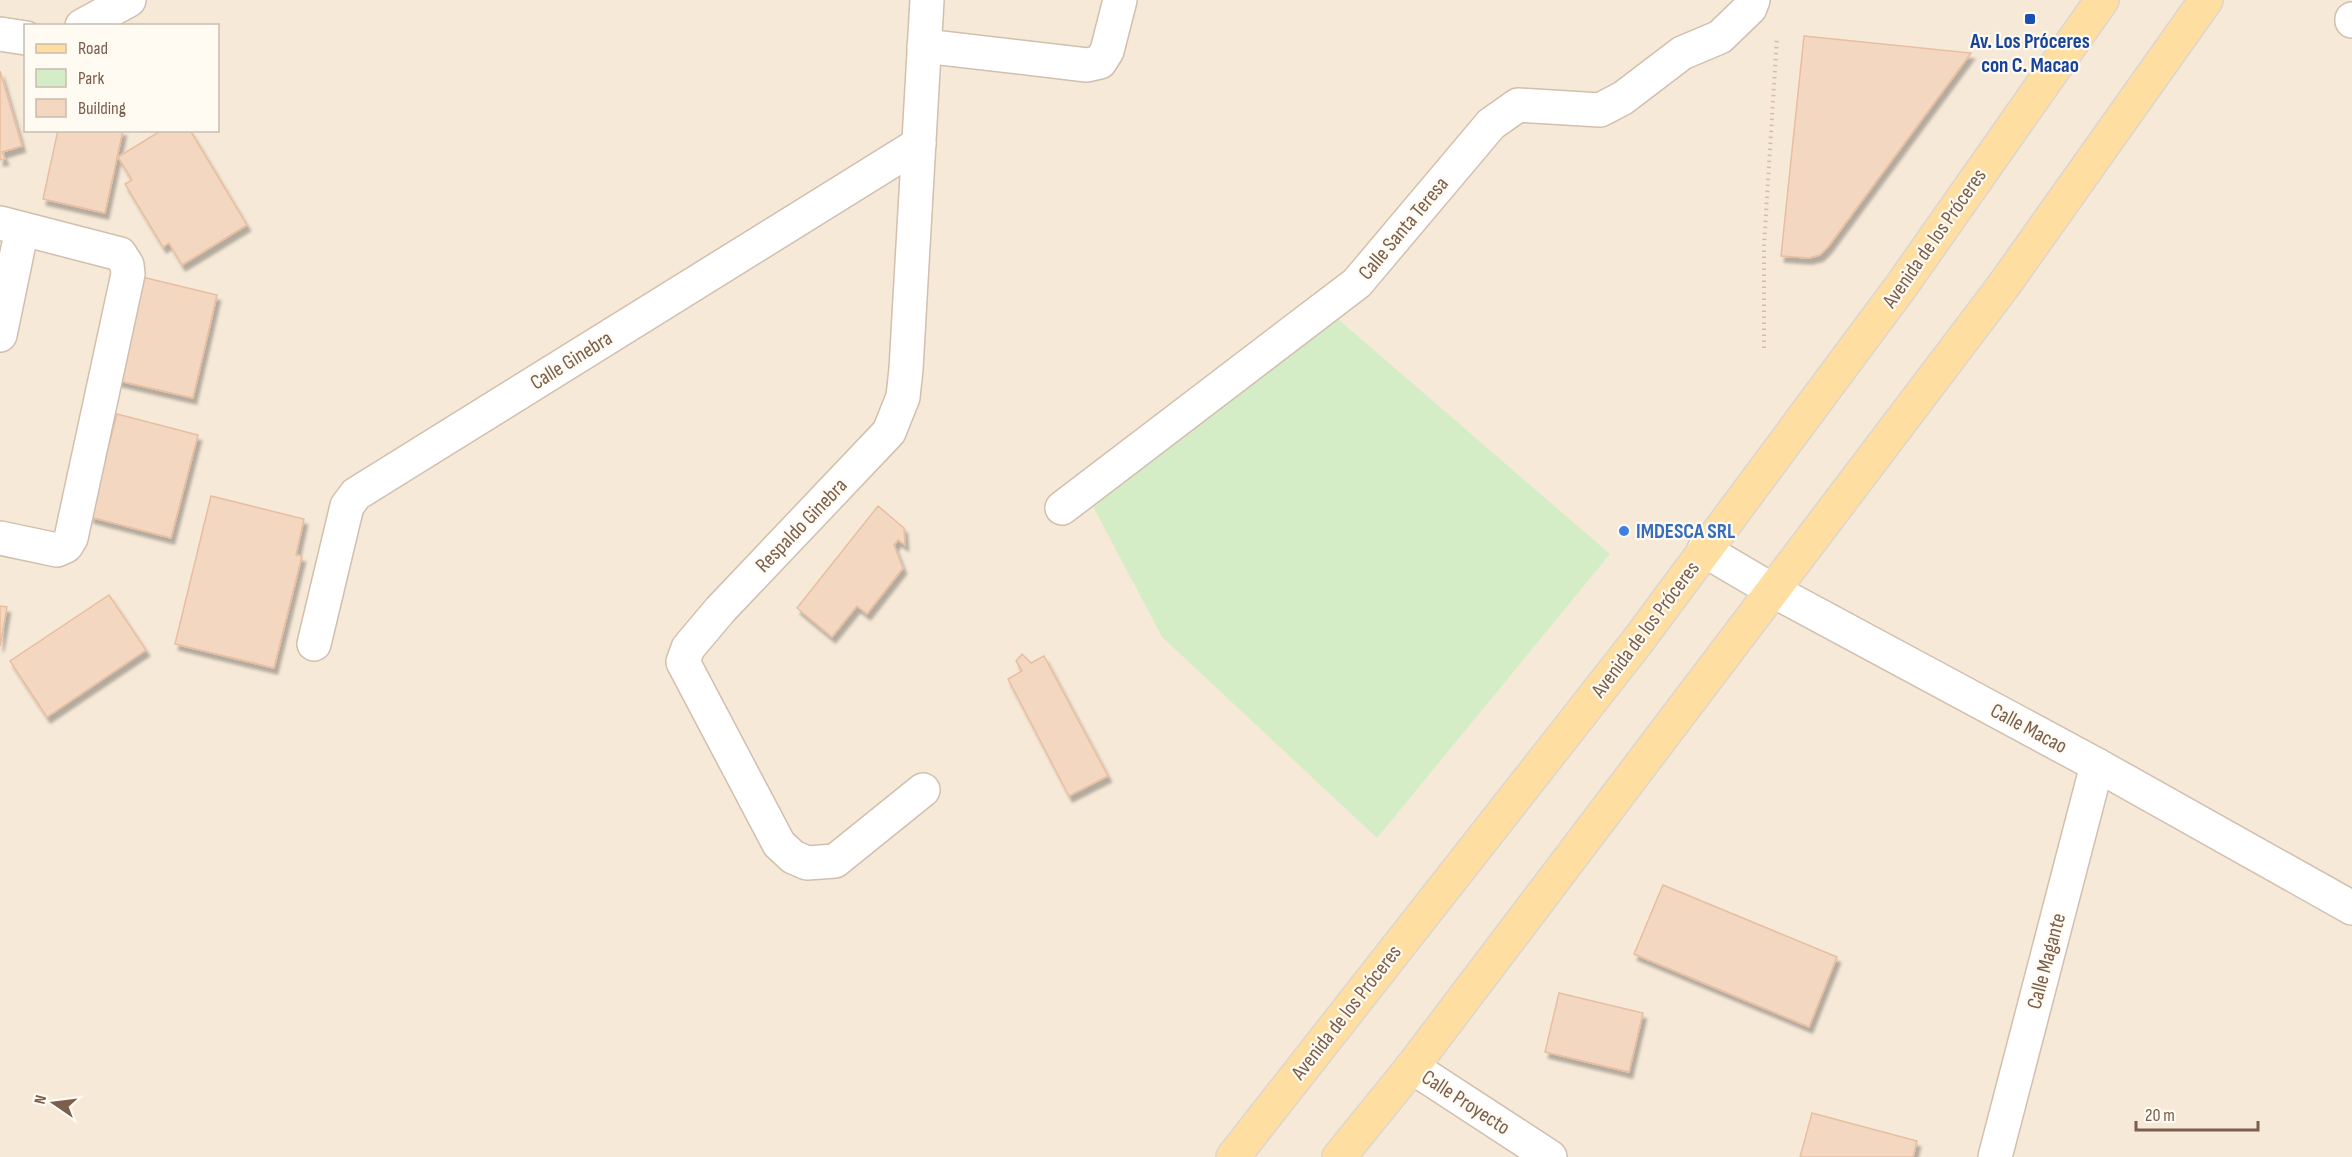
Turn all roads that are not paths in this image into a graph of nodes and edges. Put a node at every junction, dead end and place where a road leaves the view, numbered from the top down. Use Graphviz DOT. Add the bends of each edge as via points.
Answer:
graph roads {
  1 [pos="129,0"];
  2 [pos="927,0"];
  3 [pos="1120,0"];
  4 [pos="1753,0"];
  5 [pos="2102,0"];
  6 [pos="2206,0"];
  7 [pos="86,24"];
  8 [pos="0,34"];
  9 [pos="24,38"];
  10 [pos="924,46"];
  11 [pos="919,144"];
  12 [pos="11,226"];
  13 [pos="0,335"];
  14 [pos="1062,508"];
  15 [pos="0,538"];
  16 [pos="1704,550"];
  17 [pos="1772,590"];
  18 [pos="314,644"];
  19 [pos="2097,765"];
  20 [pos="923,790"];
  21 [pos="2352,908"];
  22 [pos="1412,1066"];
  23 [pos="1233,1157"];
  24 [pos="1339,1157"];
  25 [pos="1550,1157"];
  26 [pos="1995,1157"];
  1 -- 7 [label="street"];
  2 -- 10 [label="street, Respaldo Ginebra"];
  3 -- 10 [label="street" via="1107,51 1094,64"];
  4 -- 14 [label="street, Calle Santa Teresa" via="1750,8 1719,37 1682,53 1661,72 1600,110 1518,105 1491,124 1357,283"];
  5 -- 16 [label="main road, Avenida de los Próceres" via="1902,285"];
  6 -- 17 [label="main road" via="2004,285"];
  8 -- 9 [label="street"];
  10 -- 11 [label="street, Respaldo Ginebra"];
  11 -- 18 [label="street, Calle Ginebra" via="356,494 347,506"];
  11 -- 20 [label="street, Respaldo Ginebra" via="906,369 897,417 889,432 720,610 684,654 683,662 779,844 793,857 807,863 835,861"];
  12 -- 13 [label="street"];
  12 -- 15 [label="street" via="120,254 128,274 71,538 57,550"];
  16 -- 17 [label="street, Calle Macao"];
  16 -- 23 [label="main road, Avenida de los Próceres" via="1637,642"];
  17 -- 19 [label="street, Calle Macao"];
  17 -- 22 [label="main road"];
  19 -- 21 [label="street, Calle Macao"];
  19 -- 26 [label="street, Calle Magante"];
  22 -- 24 [label="main road"];
  22 -- 25 [label="street, Calle Proyecto"];
}
